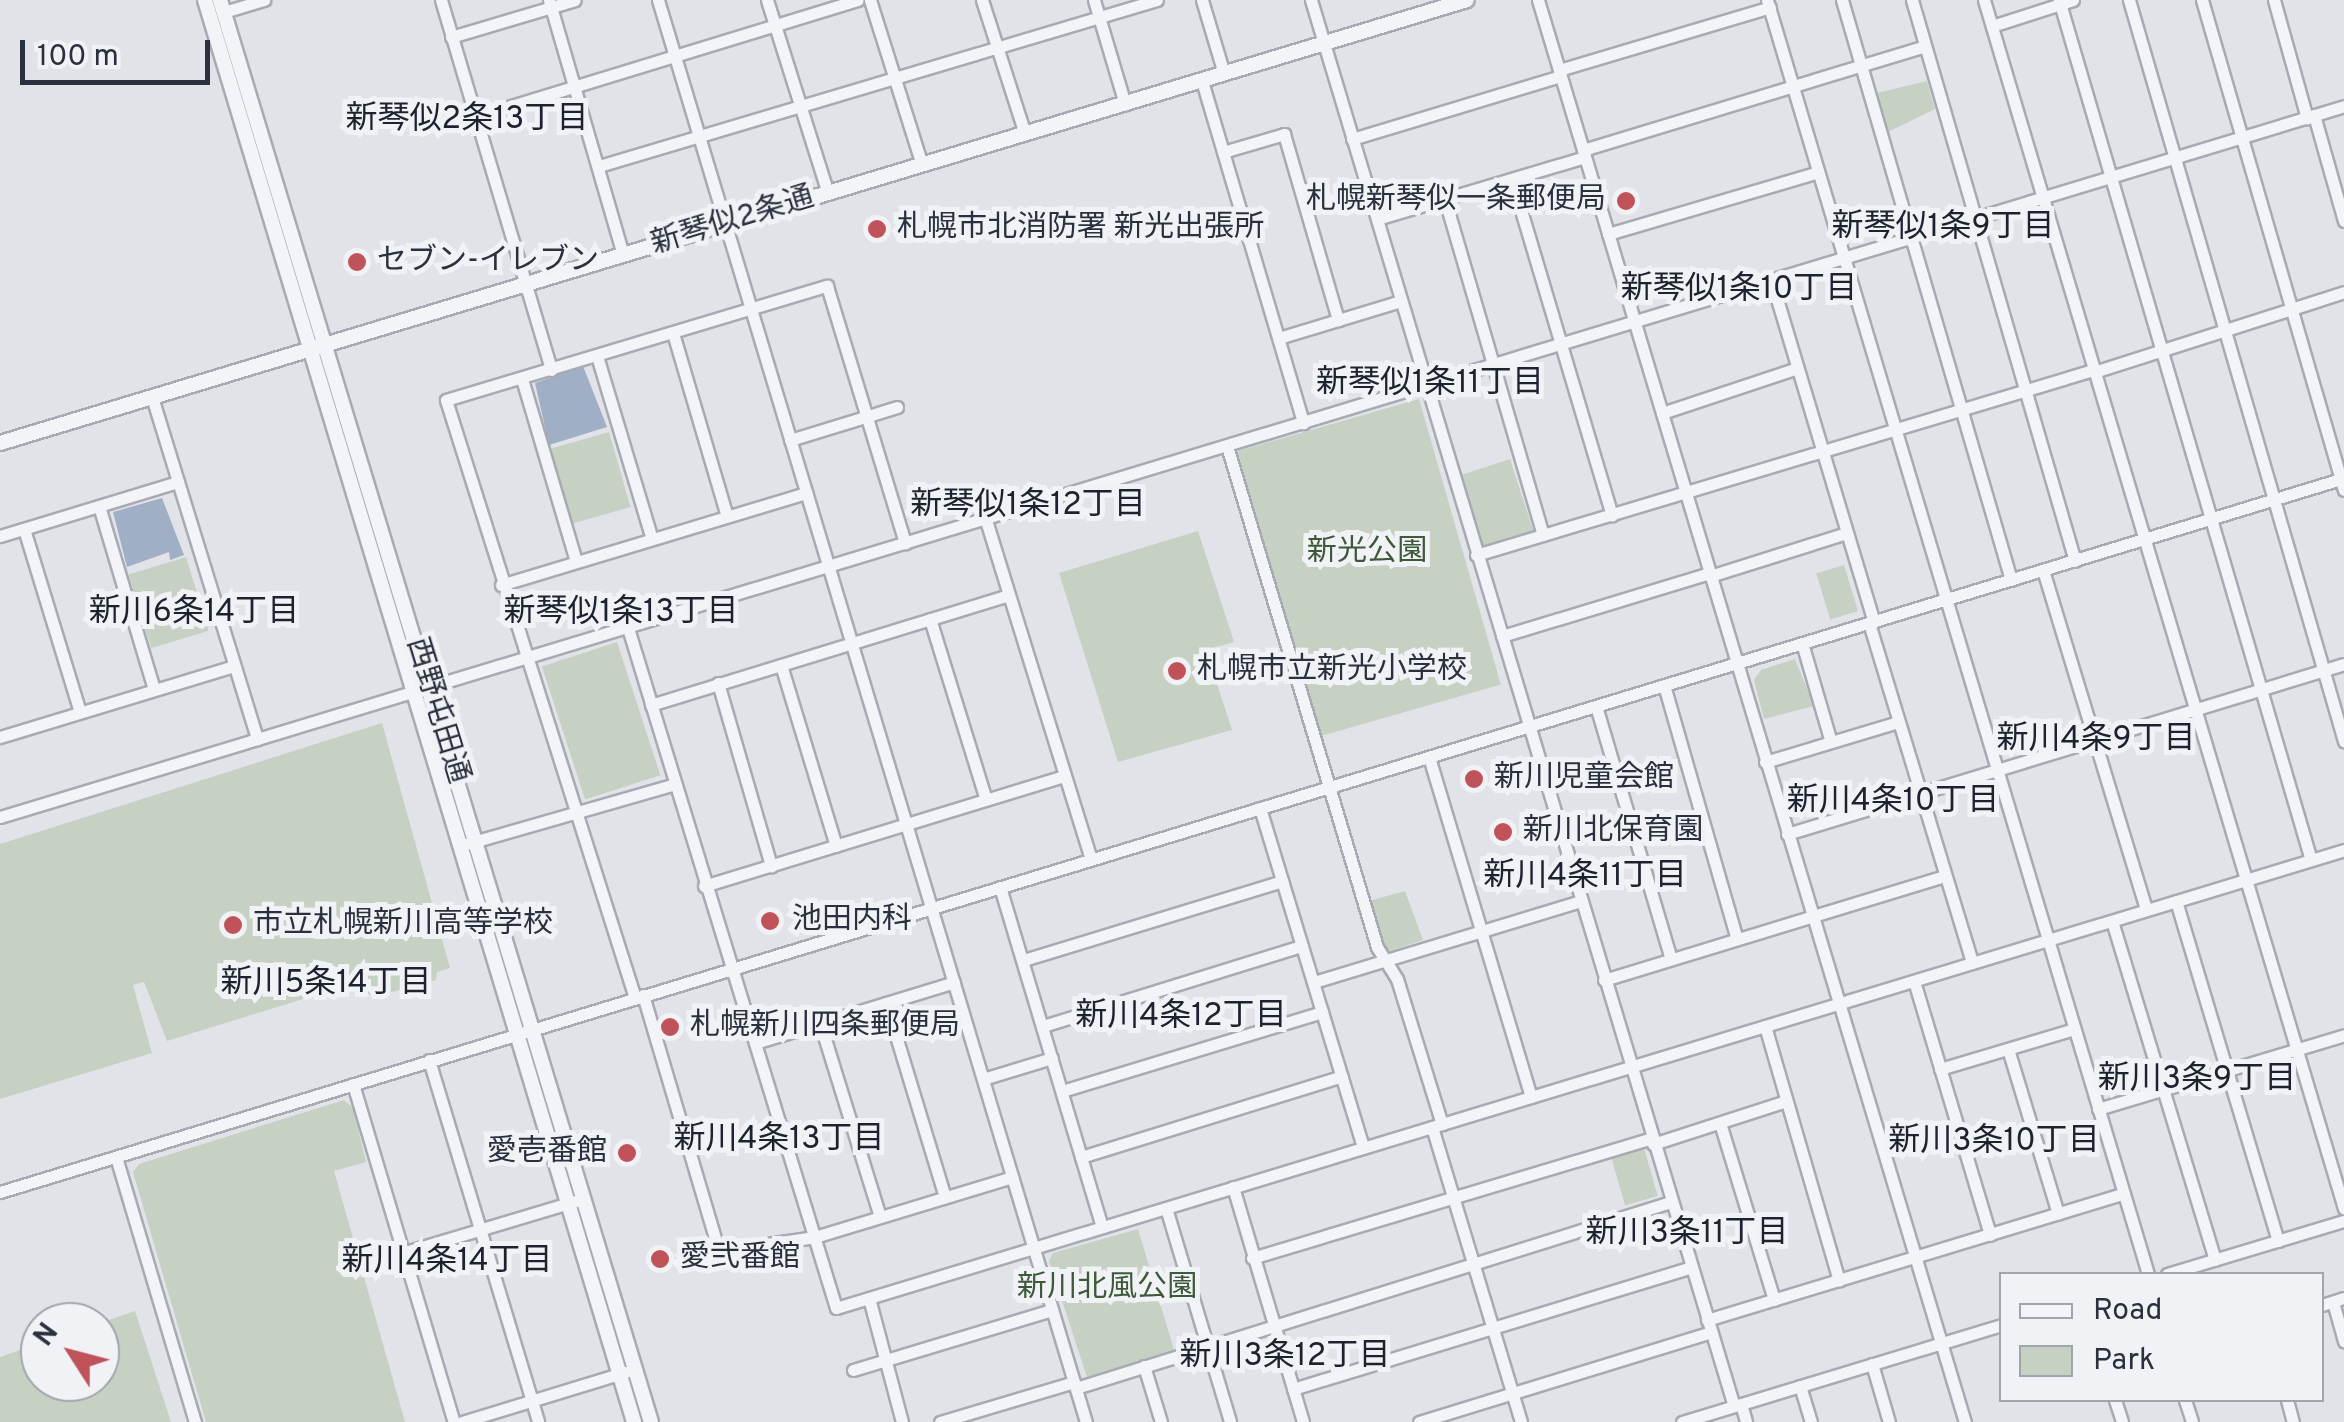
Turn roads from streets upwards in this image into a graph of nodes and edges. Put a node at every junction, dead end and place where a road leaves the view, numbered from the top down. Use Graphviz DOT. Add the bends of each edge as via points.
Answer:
graph roads {
  1 [pos="204,0"];
  2 [pos="264,0"];
  3 [pos="441,0"];
  4 [pos="575,0"];
  5 [pos="658,0"];
  6 [pos="768,0"];
  7 [pos="858,0"];
  8 [pos="870,0"];
  9 [pos="982,0"];
  10 [pos="1094,0"];
  11 [pos="1157,0"];
  12 [pos="1202,0"];
  13 [pos="1311,0"];
  14 [pos="1467,0"];
  15 [pos="1538,0"];
  16 [pos="1842,0"];
  17 [pos="1912,0"];
  18 [pos="1984,0"];
  19 [pos="2129,0"];
  20 [pos="2202,0"];
  21 [pos="2274,0"];
  22 [pos="2064,1"];
  23 [pos="550,4"];
  24 [pos="1768,4"];
  25 [pos="222,6"];
  26 [pos="1099,17"];
  27 [pos="775,25"];
  28 [pos="1992,26"];
  29 [pos="451,38"];
  30 [pos="1324,43"];
  31 [pos="998,46"];
  32 [pos="1925,46"];
  33 [pos="674,56"];
  34 [pos="1860,64"];
  35 [pos="1560,73"];
  36 [pos="1224,74"];
  37 [pos="893,78"];
  38 [pos="1202,80"];
  39 [pos="1793,86"];
  40 [pos="574,87"];
  41 [pos="1125,104"];
  42 [pos="800,106"];
  43 [pos="2344,106"];
  44 [pos="2311,116"];
  45 [pos="474,118"];
  46 [pos="1025,134"];
  47 [pos="698,136"];
  48 [pos="1352,138"];
  49 [pos="2242,138"];
  50 [pos="1223,152"];
  51 [pos="1584,154"];
  52 [pos="2176,158"];
  53 [pos="922,165"];
  54 [pos="599,166"];
  55 [pos="1818,172"];
  56 [pos="2112,177"];
  57 [pos="1512,180"];
  58 [pos="828,194"];
  59 [pos="2042,198"];
  60 [pos="1445,200"];
  61 [pos="1976,218"];
  62 [pos="1377,220"];
  63 [pos="2344,221"];
  64 [pos="725,224"];
  65 [pos="1608,234"];
  66 [pos="1912,238"];
  67 [pos="624,255"];
  68 [pos="1844,258"];
  69 [pos="1771,280"];
  70 [pos="526,284"];
  71 [pos="2344,292"];
  72 [pos="1401,301"];
  73 [pos="2290,308"];
  74 [pos="751,309"];
  75 [pos="1338,320"];
  76 [pos="1634,322"];
  77 [pos="2224,328"];
  78 [pos="672,334"];
  79 [pos="1279,338"];
  80 [pos="326,344"];
  81 [pos="1561,344"];
  82 [pos="310,349"];
  83 [pos="2162,350"];
  84 [pos="597,356"];
  85 [pos="1493,364"];
  86 [pos="1797,368"];
  87 [pos="552,370"];
  88 [pos="2093,371"];
  89 [pos="522,379"];
  90 [pos="1426,385"];
  91 [pos="2025,390"];
  92 [pos="152,397"];
  93 [pos="897,407"];
  94 [pos="1961,409"];
  95 [pos="1662,412"];
  96 [pos="866,416"];
  97 [pos="1303,423"];
  98 [pos="1894,430"];
  99 [pos="790,440"];
  100 [pos="0,443"];
  101 [pos="1227,446"];
  102 [pos="1821,451"];
  103 [pos="178,482"];
  104 [pos="2343,483"];
  105 [pos="806,493"];
  106 [pos="1686,493"];
  107 [pos="2274,500"];
  108 [pos="100,506"];
  109 [pos="1612,515"];
  110 [pos="727,516"];
  111 [pos="985,517"];
  112 [pos="2210,520"];
  113 [pos="24,529"];
  114 [pos="1846,533"];
  115 [pos="1543,535"];
  116 [pos="0,536"];
  117 [pos="652,539"];
  118 [pos="2143,540"];
  119 [pos="904,543"];
  120 [pos="1476,555"];
  121 [pos="576,561"];
  122 [pos="2075,561"];
  123 [pos="829,566"];
  124 [pos="2043,570"];
  125 [pos="1710,574"];
  126 [pos="2011,580"];
  127 [pos="501,585"];
  128 [pos="1008,595"];
  129 [pos="1945,600"];
  130 [pos="930,619"];
  131 [pos="1871,622"];
  132 [pos="628,628"];
  133 [pos="1502,636"];
  134 [pos="852,643"];
  135 [pos="1802,643"];
  136 [pos="532,657"];
  137 [pos="781,664"];
  138 [pos="1736,664"];
  139 [pos="2344,664"];
  140 [pos="234,666"];
  141 [pos="2324,670"];
  142 [pos="718,683"];
  143 [pos="1664,685"];
  144 [pos="429,688"];
  145 [pos="154,689"];
  146 [pos="2261,689"];
  147 [pos="412,692"];
  148 [pos="652,704"];
  149 [pos="1596,706"];
  150 [pos="2194,710"];
  151 [pos="80,712"];
  152 [pos="1898,722"];
  153 [pos="1528,726"];
  154 [pos="1,732"];
  155 [pos="257,740"];
  156 [pos="2094,740"];
  157 [pos="1831,742"];
  158 [pos="2344,742"];
  159 [pos="1429,756"];
  160 [pos="1766,762"];
  161 [pos="1996,770"];
  162 [pos="1064,776"];
  163 [pos="675,784"];
  164 [pos="1329,787"];
  165 [pos="1919,793"];
  166 [pos="986,800"];
  167 [pos="1260,808"];
  168 [pos="581,810"];
  169 [pos="0,817"];
  170 [pos="907,825"];
  171 [pos="1787,834"];
  172 [pos="475,842"];
  173 [pos="459,846"];
  174 [pos="836,846"];
  175 [pos="2344,851"];
  176 [pos="1092,859"];
  177 [pos="2311,860"];
  178 [pos="771,866"];
  179 [pos="1944,876"];
  180 [pos="2245,880"];
  181 [pos="1282,881"];
  182 [pos="704,886"];
  183 [pos="1000,887"];
  184 [pos="1580,901"];
  185 [pos="2176,901"];
  186 [pos="932,908"];
  187 [pos="2146,910"];
  188 [pos="1813,917"];
  189 [pos="2112,920"];
  190 [pos="1480,931"];
  191 [pos="1737,939"];
  192 [pos="2047,940"];
  193 [pos="1302,946"];
  194 [pos="1671,959"];
  195 [pos="1024,960"];
  196 [pos="1385,960"];
  197 [pos="1972,963"];
  198 [pos="732,968"];
  199 [pos="1604,980"];
  200 [pos="1914,981"];
  201 [pos="954,982"];
  202 [pos="1314,982"];
  203 [pos="639,997"];
  204 [pos="886,1003"];
  205 [pos="1839,1004"];
  206 [pos="1322,1012"];
  207 [pos="820,1023"];
  208 [pos="1042,1026"];
  209 [pos="1764,1026"];
  210 [pos="2074,1030"];
  211 [pos="523,1032"];
  212 [pos="2344,1035"];
  213 [pos="755,1043"];
  214 [pos="2008,1048"];
  215 [pos="2296,1050"];
  216 [pos="1052,1058"];
  217 [pos="429,1060"];
  218 [pos="1631,1067"];
  219 [pos="1940,1069"];
  220 [pos="2226,1070"];
  221 [pos="1342,1076"];
  222 [pos="983,1079"];
  223 [pos="353,1084"];
  224 [pos="2162,1090"];
  225 [pos="1062,1091"];
  226 [pos="1531,1097"];
  227 [pos="1786,1101"];
  228 [pos="2098,1109"];
  229 [pos="1720,1122"];
  230 [pos="1437,1125"];
  231 [pos="1652,1141"];
  232 [pos="1362,1148"];
  233 [pos="1082,1156"];
  234 [pos="116,1157"];
  235 [pos="1012,1177"];
  236 [pos="1234,1187"];
  237 [pos="0,1192"];
  238 [pos="2123,1194"];
  239 [pos="944,1197"];
  240 [pos="1454,1198"];
  241 [pos="582,1199"];
  242 [pos="1671,1202"];
  243 [pos="566,1204"];
  244 [pos="1166,1208"];
  245 [pos="2344,1208"];
  246 [pos="2058,1214"];
  247 [pos="880,1216"];
  248 [pos="2344,1221"];
  249 [pos="1102,1228"];
  250 [pos="480,1230"];
  251 [pos="1990,1235"];
  252 [pos="815,1237"];
  253 [pos="2278,1241"];
  254 [pos="1034,1248"];
  255 [pos="402,1253"];
  256 [pos="1915,1256"];
  257 [pos="1252,1258"];
  258 [pos="2216,1260"];
  259 [pos="1473,1263"];
  260 [pos="1691,1267"];
  261 [pos="2147,1272"];
  262 [pos="2174,1272"];
  263 [pos="1839,1280"];
  264 [pos="869,1298"];
  265 [pos="1774,1300"];
  266 [pos="2333,1302"];
  267 [pos="1052,1310"];
  268 [pos="1273,1324"];
  269 [pos="1709,1326"];
  270 [pos="1999,1326"];
  271 [pos="1493,1328"];
  272 [pos="2344,1340"];
  273 [pos="1942,1344"];
  274 [pos="1206,1346"];
  275 [pos="884,1360"];
  276 [pos="1872,1364"];
  277 [pos="1144,1366"];
  278 [pos="635,1370"];
  279 [pos="853,1370"];
  280 [pos="619,1374"];
  281 [pos="1075,1385"];
  282 [pos="1800,1386"];
  283 [pos="1293,1389"];
  284 [pos="1512,1393"];
  285 [pos="532,1401"];
  286 [pos="1737,1405"];
  287 [pos="195,1422"];
  288 [pos="454,1422"];
  289 [pos="462,1422"];
  290 [pos="538,1422"];
  291 [pos="634,1422"];
  292 [pos="650,1422"];
  293 [pos="902,1422"];
  294 [pos="940,1422"];
  295 [pos="1086,1422"];
  296 [pos="1161,1422"];
  297 [pos="1230,1422"];
  298 [pos="1302,1422"];
  299 [pos="1418,1422"];
  300 [pos="1521,1422"];
  301 [pos="1682,1422"];
  302 [pos="1746,1422"];
  303 [pos="1811,1422"];
  304 [pos="1889,1422"];
  305 [pos="1965,1422"];
  1 -- 82 [label="street, 西野屯田通"];
  2 -- 25 [label="street"];
  3 -- 29 [label="street"];
  4 -- 23 [label="street"];
  5 -- 33 [label="street"];
  6 -- 27 [label="street"];
  7 -- 27 [label="street"];
  8 -- 37 [label="street"];
  9 -- 31 [label="street"];
  10 -- 26 [label="street"];
  11 -- 26 [label="street"];
  12 -- 36 [label="street"];
  13 -- 30 [label="street"];
  14 -- 30 [label="street, 新琴似2条通"];
  15 -- 35 [label="street"];
  16 -- 34 [label="street"];
  17 -- 32 [label="street"];
  18 -- 28 [label="street"];
  19 -- 52 [label="street"];
  20 -- 49 [label="street"];
  21 -- 44 [label="street"];
  22 -- 28 [label="street"];
  22 -- 56 [label="street"];
  23 -- 29 [label="street"];
  23 -- 40 [label="street"];
  24 -- 35 [label="street"];
  24 -- 39 [label="street"];
  25 -- 80 [label="street, 西野屯田通"];
  26 -- 31 [label="street"];
  26 -- 41 [label="street"];
  27 -- 33 [label="street"];
  27 -- 42 [label="street"];
  28 -- 59 [label="street"];
  29 -- 45 [label="street"];
  30 -- 36 [label="street, 新琴似2条通"];
  30 -- 48 [label="street"];
  31 -- 37 [label="street"];
  31 -- 46 [label="street"];
  32 -- 34 [label="street"];
  32 -- 61 [label="street"];
  33 -- 40 [label="street"];
  33 -- 47 [label="street"];
  34 -- 39 [label="street"];
  34 -- 66 [label="street"];
  35 -- 48 [label="street"];
  35 -- 51 [label="street"];
  36 -- 38 [label="street, 新琴似2条通"];
  37 -- 42 [label="street"];
  37 -- 53 [label="street"];
  38 -- 41 [label="street, 新琴似2条通"];
  38 -- 50 [label="street"];
  39 -- 51 [label="street"];
  39 -- 55 [label="street"];
  40 -- 45 [label="street"];
  40 -- 54 [label="street"];
  41 -- 46 [label="street, 新琴似2条通"];
  42 -- 47 [label="street"];
  42 -- 58 [label="street"];
  43 -- 44 [label="street"];
  44 -- 49 [label="street"];
  44 -- 63 [label="street"];
  45 -- 70 [label="street"];
  46 -- 53 [label="street, 新琴似2条通"];
  47 -- 54 [label="street"];
  47 -- 64 [label="street"];
  48 -- 62 [label="street"];
  49 -- 52 [label="street"];
  49 -- 73 [label="street"];
  50 -- 75 [label="street" via="1284,134"];
  50 -- 79 [label="street"];
  51 -- 57 [label="street"];
  51 -- 65 [label="street"];
  52 -- 56 [label="street"];
  52 -- 77 [label="street"];
  53 -- 58 [label="street, 新琴似2条通"];
  54 -- 67 [label="street"];
  55 -- 65 [label="street"];
  55 -- 68 [label="street"];
  56 -- 59 [label="street"];
  56 -- 83 [label="street"];
  57 -- 60 [label="street"];
  57 -- 81 [label="street"];
  58 -- 64 [label="street, 新琴似2条通"];
  59 -- 61 [label="street"];
  59 -- 88 [label="street"];
  60 -- 62 [label="street"];
  60 -- 85 [label="street"];
  61 -- 66 [label="street"];
  61 -- 91 [label="street"];
  62 -- 72 [label="street"];
  64 -- 67 [label="street, 新琴似2条通"];
  64 -- 74 [label="street"];
  65 -- 76 [label="street"];
  66 -- 68 [label="street"];
  66 -- 94 [label="street"];
  67 -- 70 [label="street, 新琴似2条通"];
  68 -- 69 [label="street"];
  68 -- 98 [label="street"];
  69 -- 76 [label="street"];
  69 -- 86 [label="street"];
  70 -- 80 [label="street, 新琴似2条通"];
  70 -- 87 [label="street"];
  71 -- 73 [label="street"];
  72 -- 75 [label="street"];
  72 -- 90 [label="street"];
  73 -- 77 [label="street"];
  73 -- 104 [label="street"];
  74 -- 78 [label="street"];
  74 -- 96 [label="street" via="826,286"];
  74 -- 99 [label="street"];
  75 -- 79 [label="street"];
  76 -- 81 [label="street"];
  76 -- 95 [label="street"];
  77 -- 83 [label="street"];
  77 -- 107 [label="street"];
  78 -- 84 [label="street"];
  78 -- 110 [label="street"];
  79 -- 97 [label="street"];
  80 -- 82 [label="street, 新琴似2条通"];
  80 -- 144 [label="street, 西野屯田通"];
  81 -- 85 [label="street"];
  81 -- 109 [label="street"];
  82 -- 92 [label="street, 新琴似2条通"];
  82 -- 147 [label="street, 西野屯田通"];
  83 -- 88 [label="street"];
  83 -- 112 [label="street"];
  84 -- 87 [label="street"];
  84 -- 117 [label="street"];
  85 -- 90 [label="street"];
  85 -- 115 [label="street"];
  86 -- 95 [label="street"];
  86 -- 102 [label="street"];
  87 -- 89 [label="street"];
  88 -- 91 [label="street"];
  88 -- 118 [label="street"];
  89 -- 121 [label="street"];
  89 -- 127 [label="street" via="446,400"];
  90 -- 97 [label="street"];
  90 -- 120 [label="street"];
  91 -- 94 [label="street"];
  91 -- 122 [label="street"];
  92 -- 100 [label="street, 新琴似2条通"];
  92 -- 103 [label="street"];
  93 -- 96 [label="street"];
  94 -- 98 [label="street"];
  94 -- 126 [label="street"];
  95 -- 106 [label="street"];
  96 -- 99 [label="street"];
  96 -- 119 [label="street"];
  97 -- 101 [label="street"];
  98 -- 102 [label="street"];
  98 -- 129 [label="street"];
  99 -- 105 [label="street"];
  101 -- 111 [label="street"];
  101 -- 164 [label="street"];
  102 -- 106 [label="street"];
  102 -- 114 [label="street"];
  103 -- 108 [label="street"];
  103 -- 140 [label="street"];
  104 -- 107 [label="street"];
  105 -- 110 [label="street"];
  105 -- 123 [label="street"];
  106 -- 109 [label="street"];
  106 -- 125 [label="street"];
  107 -- 112 [label="street"];
  107 -- 141 [label="street"];
  108 -- 113 [label="street"];
  108 -- 145 [label="street"];
  109 -- 115 [label="street"];
  110 -- 117 [label="street"];
  111 -- 119 [label="street"];
  111 -- 128 [label="street"];
  112 -- 118 [label="street"];
  112 -- 146 [label="street"];
  113 -- 116 [label="street"];
  113 -- 151 [label="street"];
  114 -- 125 [label="street"];
  114 -- 131 [label="street"];
  115 -- 120 [label="street"];
  117 -- 121 [label="street"];
  118 -- 122 [label="street"];
  118 -- 150 [label="street"];
  119 -- 123 [label="street"];
  120 -- 133 [label="street"];
  121 -- 127 [label="street"];
  122 -- 124 [label="street"];
  123 -- 132 [label="street"];
  123 -- 134 [label="street"];
  124 -- 126 [label="street"];
  124 -- 156 [label="street"];
  125 -- 133 [label="street"];
  125 -- 138 [label="street"];
  126 -- 129 [label="street"];
  127 -- 136 [label="street"];
  128 -- 130 [label="street"];
  128 -- 162 [label="street"];
  129 -- 131 [label="street"];
  129 -- 161 [label="street"];
  130 -- 134 [label="street"];
  130 -- 166 [label="street"];
  131 -- 135 [label="street"];
  131 -- 152 [label="street"];
  132 -- 136 [label="street"];
  132 -- 148 [label="street"];
  133 -- 153 [label="street"];
  134 -- 137 [label="street"];
  134 -- 170 [label="street"];
  135 -- 138 [label="street"];
  135 -- 157 [label="street"];
  136 -- 144 [label="street"];
  136 -- 168 [label="street"];
  137 -- 142 [label="street"];
  137 -- 174 [label="street"];
  138 -- 143 [label="street"];
  138 -- 160 [label="street"];
  139 -- 141 [label="street"];
  140 -- 145 [label="street"];
  140 -- 155 [label="street"];
  141 -- 146 [label="street"];
  141 -- 158 [label="street"];
  142 -- 148 [label="street"];
  142 -- 178 [label="street"];
  143 -- 149 [label="street"];
  143 -- 191 [label="street"];
  144 -- 147 [label="street"];
  144 -- 172 [label="street, 西野屯田通"];
  145 -- 151 [label="street"];
  146 -- 150 [label="street"];
  146 -- 177 [label="street"];
  147 -- 155 [label="street"];
  147 -- 173 [label="street, 西野屯田通"];
  148 -- 163 [label="street"];
  149 -- 153 [label="street"];
  149 -- 194 [label="street"];
  150 -- 156 [label="street"];
  150 -- 180 [label="street"];
  151 -- 154 [label="street"];
  152 -- 157 [label="street"];
  152 -- 165 [label="street"];
  153 -- 159 [label="street"];
  153 -- 184 [label="street"];
  155 -- 169 [label="street"];
  156 -- 161 [label="street"];
  156 -- 187 [label="street"];
  157 -- 160 [label="street"];
  159 -- 164 [label="street"];
  159 -- 190 [label="street"];
  160 -- 171 [label="street"];
  161 -- 165 [label="street"];
  161 -- 192 [label="street"];
  162 -- 166 [label="street"];
  162 -- 176 [label="street"];
  163 -- 168 [label="street"];
  163 -- 182 [label="street"];
  164 -- 167 [label="street"];
  164 -- 196 [label="street"];
  165 -- 171 [label="street"];
  165 -- 179 [label="street"];
  166 -- 170 [label="street"];
  167 -- 176 [label="street"];
  167 -- 181 [label="street"];
  168 -- 172 [label="street"];
  168 -- 203 [label="street"];
  170 -- 174 [label="street"];
  170 -- 186 [label="street"];
  171 -- 188 [label="street"];
  172 -- 173 [label="street"];
  172 -- 211 [label="street, 西野屯田通"];
  173 -- 211 [label="street, 西野屯田通"];
  174 -- 178 [label="street"];
  175 -- 177 [label="street"];
  176 -- 183 [label="street"];
  177 -- 180 [label="street"];
  178 -- 182 [label="street"];
  179 -- 188 [label="street"];
  179 -- 197 [label="street"];
  180 -- 185 [label="street"];
  180 -- 215 [label="street"];
  181 -- 193 [label="street"];
  181 -- 195 [label="street"];
  182 -- 198 [label="street"];
  183 -- 186 [label="street"];
  183 -- 195 [label="street"];
  184 -- 190 [label="street"];
  184 -- 199 [label="street"];
  185 -- 187 [label="street"];
  185 -- 220 [label="street"];
  186 -- 198 [label="street"];
  186 -- 201 [label="street"];
  187 -- 189 [label="street"];
  188 -- 191 [label="street"];
  188 -- 205 [label="street"];
  189 -- 192 [label="street"];
  189 -- 224 [label="street"];
  190 -- 196 [label="street"];
  190 -- 226 [label="street"];
  191 -- 194 [label="street"];
  192 -- 197 [label="street"];
  192 -- 210 [label="street"];
  193 -- 202 [label="street"];
  193 -- 208 [label="street"];
  194 -- 199 [label="street"];
  195 -- 208 [label="street"];
  196 -- 202 [label="street"];
  196 -- 230 [label="street" via="1397,979"];
  197 -- 200 [label="street"];
  198 -- 203 [label="street"];
  198 -- 213 [label="street"];
  199 -- 218 [label="street"];
  200 -- 205 [label="street"];
  200 -- 219 [label="street"];
  201 -- 204 [label="street"];
  201 -- 222 [label="street"];
  202 -- 206 [label="street"];
  203 -- 211 [label="street"];
  203 -- 252 [label="street" via="719,1252"];
  204 -- 207 [label="street"];
  204 -- 239 [label="street"];
  205 -- 209 [label="street"];
  205 -- 256 [label="street"];
  206 -- 221 [label="street"];
  206 -- 225 [label="street"];
  207 -- 213 [label="street"];
  207 -- 247 [label="street"];
  208 -- 216 [label="street"];
  209 -- 218 [label="street"];
  209 -- 227 [label="street"];
  210 -- 214 [label="street"];
  210 -- 228 [label="street"];
  211 -- 217 [label="street"];
  211 -- 241 [label="street, 西野屯田通"];
  211 -- 243 [label="street, 西野屯田通"];
  212 -- 215 [label="street"];
  213 -- 252 [label="street"];
  214 -- 219 [label="street"];
  214 -- 246 [label="street"];
  215 -- 220 [label="street"];
  215 -- 245 [label="street"];
  216 -- 222 [label="street"];
  216 -- 225 [label="street"];
  217 -- 223 [label="street"];
  217 -- 250 [label="street"];
  218 -- 226 [label="street"];
  218 -- 231 [label="street"];
  219 -- 251 [label="street"];
  220 -- 224 [label="street"];
  220 -- 253 [label="street"];
  221 -- 232 [label="street"];
  221 -- 233 [label="street"];
  222 -- 235 [label="street"];
  223 -- 234 [label="street"];
  223 -- 255 [label="street"];
  224 -- 228 [label="street"];
  224 -- 258 [label="street"];
  225 -- 233 [label="street"];
  226 -- 230 [label="street"];
  227 -- 229 [label="street"];
  227 -- 263 [label="street"];
  228 -- 238 [label="street"];
  229 -- 231 [label="street"];
  229 -- 265 [label="street"];
  230 -- 232 [label="street"];
  230 -- 240 [label="street"];
  231 -- 240 [label="street"];
  231 -- 242 [label="street"];
  232 -- 236 [label="street"];
  233 -- 249 [label="street"];
  234 -- 237 [label="street"];
  234 -- 287 [label="street"];
  235 -- 239 [label="street"];
  235 -- 254 [label="street"];
  236 -- 244 [label="street"];
  236 -- 257 [label="street"];
  238 -- 246 [label="street"];
  238 -- 261 [label="street"];
  239 -- 247 [label="street"];
  240 -- 257 [label="street"];
  240 -- 259 [label="street"];
  241 -- 243 [label="street"];
  241 -- 278 [label="street, 西野屯田通"];
  242 -- 259 [label="street"];
  242 -- 260 [label="street"];
  243 -- 250 [label="street"];
  243 -- 280 [label="street, 西野屯田通"];
  244 -- 249 [label="street"];
  244 -- 274 [label="street"];
  246 -- 251 [label="street"];
  247 -- 252 [label="street"];
  248 -- 253 [label="street"];
  249 -- 254 [label="street"];
  250 -- 255 [label="street"];
  250 -- 285 [label="street"];
  251 -- 256 [label="street"];
  252 -- 264 [label="street" via="836,1308"];
  253 -- 258 [label="street"];
  254 -- 264 [label="street"];
  254 -- 267 [label="street"];
  255 -- 288 [label="street"];
  256 -- 263 [label="street"];
  256 -- 273 [label="street"];
  257 -- 268 [label="street"];
  258 -- 262 [label="street"];
  259 -- 268 [label="street"];
  259 -- 271 [label="street"];
  260 -- 269 [label="street"];
  260 -- 271 [label="street"];
  263 -- 265 [label="street"];
  264 -- 275 [label="street"];
  265 -- 269 [label="street"];
  266 -- 272 [label="street"];
  267 -- 275 [label="street"];
  267 -- 281 [label="street"];
  268 -- 274 [label="street"];
  268 -- 283 [label="street"];
  269 -- 284 [label="street"];
  269 -- 286 [label="street"];
  270 -- 273 [label="street"];
  271 -- 283 [label="street"];
  271 -- 284 [label="street"];
  273 -- 276 [label="street"];
  273 -- 305 [label="street"];
  274 -- 277 [label="street"];
  274 -- 297 [label="street"];
  275 -- 279 [label="street"];
  275 -- 293 [label="street"];
  276 -- 282 [label="street"];
  276 -- 304 [label="street"];
  277 -- 281 [label="street"];
  277 -- 296 [label="street"];
  278 -- 280 [label="street"];
  278 -- 292 [label="street, 西野屯田通"];
  280 -- 285 [label="street"];
  280 -- 291 [label="street, 西野屯田通"];
  281 -- 294 [label="street"];
  281 -- 295 [label="street"];
  282 -- 286 [label="street"];
  282 -- 303 [label="street"];
  283 -- 298 [label="street"];
  284 -- 299 [label="street"];
  284 -- 300 [label="street"];
  285 -- 289 [label="street"];
  285 -- 290 [label="street"];
  286 -- 301 [label="street"];
  286 -- 302 [label="street"];
}
